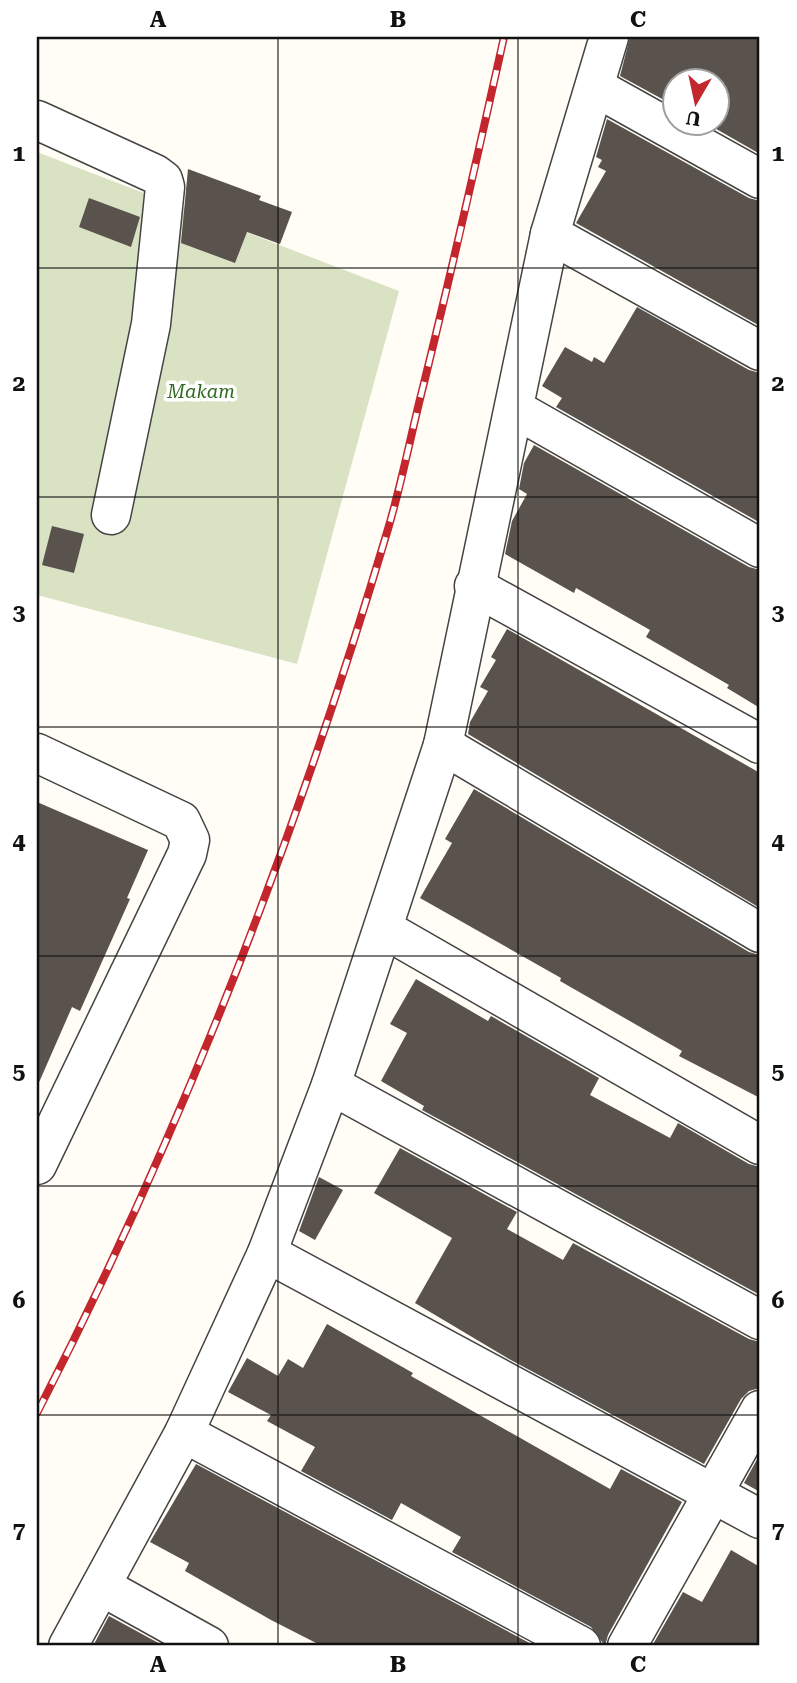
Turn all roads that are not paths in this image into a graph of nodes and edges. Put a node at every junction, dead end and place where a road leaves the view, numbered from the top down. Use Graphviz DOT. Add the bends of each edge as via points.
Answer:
graph roads {
  1 [pos="609,37"];
  2 [pos="595,88"];
  3 [pos="37,120"];
  4 [pos="760,179"];
  5 [pos="550,234"];
  6 [pos="760,351"];
  7 [pos="515,409"];
  8 [pos="111,515"];
  9 [pos="760,548"];
  10 [pos="474,586"];
  11 [pos="760,744"];
  12 [pos="443,745"];
  13 [pos="37,753"];
  14 [pos="384,929"];
  15 [pos="760,933"];
  16 [pos="331,1085"];
  17 [pos="760,1145"];
  18 [pos="37,1165"];
  19 [pos="267,1253"];
  20 [pos="760,1320"];
  21 [pos="760,1410"];
  22 [pos="184,1433"];
  23 [pos="712,1493"];
  24 [pos="760,1519"];
  25 [pos="101,1586"];
  26 [pos="68,1646"];
  27 [pos="209,1646"];
  28 [pos="581,1646"];
  29 [pos="627,1646"];
  1 -- 2 [label="street"];
  2 -- 4 [label="street"];
  2 -- 5 [label="street"];
  3 -- 8 [label="street" via="155,174 165,187 151,324"];
  5 -- 6 [label="street"];
  5 -- 7 [label="street"];
  7 -- 9 [label="street"];
  7 -- 10 [label="street"];
  10 -- 11 [label="street"];
  10 -- 12 [label="street"];
  12 -- 14 [label="street"];
  12 -- 15 [label="street"];
  13 -- 18 [label="street" via="181,821 190,840"];
  14 -- 16 [label="street"];
  14 -- 17 [label="street"];
  16 -- 19 [label="street"];
  16 -- 20 [label="street"];
  19 -- 22 [label="street"];
  19 -- 23 [label="street"];
  21 -- 23 [label="street"];
  22 -- 25 [label="street"];
  22 -- 28 [label="street"];
  23 -- 24 [label="street"];
  23 -- 29 [label="street"];
  25 -- 26 [label="street"];
  25 -- 27 [label="street"];
}
